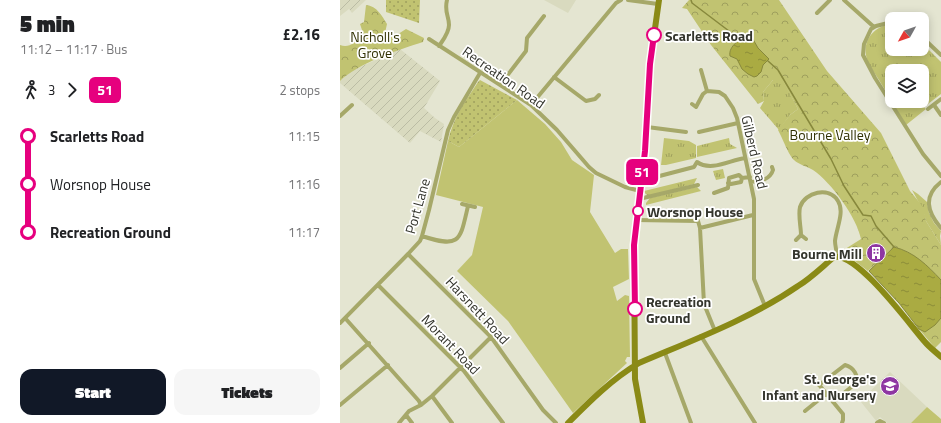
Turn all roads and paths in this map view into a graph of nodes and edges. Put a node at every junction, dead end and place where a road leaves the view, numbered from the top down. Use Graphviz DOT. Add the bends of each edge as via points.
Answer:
graph roads {
  1 [pos="447,0"];
  2 [pos="622,0"];
  3 [pos="628,0"];
  4 [pos="830,0"];
  5 [pos="844,0"];
  6 [pos="658,2"];
  7 [pos="818,13"];
  8 [pos="544,16"];
  9 [pos="885,22"];
  10 [pos="874,26"];
  11 [pos="429,38"];
  12 [pos="929,44"];
  13 [pos="439,46"];
  14 [pos="941,55"];
  15 [pos="701,70"];
  16 [pos="480,73"];
  17 [pos="554,77"];
  18 [pos="500,85"];
  19 [pos="707,91"];
  20 [pos="599,95"];
  21 [pos="941,99"];
  22 [pos="692,104"];
  23 [pos="352,105"];
  24 [pos="531,105"];
  25 [pos="934,105"];
  26 [pos="928,109"];
  27 [pos="941,115"];
  28 [pos="340,116"];
  29 [pos="738,123"];
  30 [pos="647,127"];
  31 [pos="686,132"];
  32 [pos="699,132"];
  33 [pos="745,158"];
  34 [pos="772,167"];
  35 [pos="941,176"];
  36 [pos="750,177"];
  37 [pos="648,179"];
  38 [pos="751,182"];
  39 [pos="941,182"];
  40 [pos="698,185"];
  41 [pos="820,186"];
  42 [pos="640,191"];
  43 [pos="822,192"];
  44 [pos="714,193"];
  45 [pos="639,199"];
  46 [pos="462,204"];
  47 [pos="468,206"];
  48 [pos="476,207"];
  49 [pos="753,214"];
  50 [pos="636,220"];
  51 [pos="700,228"];
  52 [pos="941,228"];
  53 [pos="801,235"];
  54 [pos="422,236"];
  55 [pos="796,240"];
  56 [pos="806,240"];
  57 [pos="408,254"];
  58 [pos="837,257"];
  59 [pos="378,285"];
  60 [pos="765,306"];
  61 [pos="345,318"];
  62 [pos="340,323"];
  63 [pos="715,330"];
  64 [pos="701,336"];
  65 [pos="491,337"];
  66 [pos="369,343"];
  67 [pos="664,353"];
  68 [pos="941,357"];
  69 [pos="388,365"];
  70 [pos="635,366"];
  71 [pos="340,368"];
  72 [pos="460,368"];
  73 [pos="812,375"];
  74 [pos="819,385"];
  75 [pos="826,394"];
  76 [pos="432,396"];
  77 [pos="833,402"];
  78 [pos="340,405"];
  79 [pos="421,405"];
  80 [pos="805,411"];
  81 [pos="406,414"];
  82 [pos="399,423"];
  83 [pos="412,423"];
  84 [pos="452,423"];
  85 [pos="503,423"];
  86 [pos="556,423"];
  87 [pos="568,423"];
  88 [pos="644,423"];
  89 [pos="691,423"];
  90 [pos="755,423"];
  91 [pos="842,423"];
  92 [pos="877,423"];
  93 [pos="884,423"];
  1 -- 13 [label="street" via="445,9 449,28"];
  2 -- 17 [label="street"];
  3 -- 6 [label="street"];
  4 -- 7 [label="street"];
  5 -- 10 [label="street"];
  6 -- 30 [label="street" via="650,64"];
  8 -- 18 [label="street" via="527,38 526,51"];
  9 -- 10 [label="street"];
  10 -- 35 [label="street" via="864,44 865,62 923,154"];
  11 -- 13 [label="street, Recreation Road"];
  12 -- 14 [label="street"];
  13 -- 16 [label="street, Recreation Road"];
  15 -- 19 [label="street"];
  16 -- 18 [label="street, Recreation Road"];
  16 -- 54 [label="street, Port Lane" via="448,130"];
  17 -- 20 [label="street" via="586,101"];
  17 -- 24 [label="street"];
  18 -- 24 [label="street, Recreation Road"];
  19 -- 22 [label="street" via="696,107"];
  19 -- 29 [label="street, Gilberd Road" via="719,92 725,96 733,108"];
  21 -- 25 [label="street"];
  23 -- 28 [label="street"];
  24 -- 42 [label="street, Recreation Road" via="557,130 589,168 625,187"];
  25 -- 26 [label="street"];
  25 -- 27 [label="street"];
  29 -- 32 [label="street"];
  29 -- 33 [label="street, Gilberd Road"];
  30 -- 31 [label="street"];
  30 -- 42 [label="street"];
  33 -- 36 [label="street, Gilberd Road"];
  33 -- 37 [label="street" via="712,166 697,162 694,167"];
  34 -- 38 [label="street" via="771,176"];
  36 -- 38 [label="street, Gilberd Road"];
  36 -- 44 [label="street" via="742,178 739,175 729,178 728,188"];
  38 -- 49 [label="street, Gilberd Road"];
  39 -- 52 [label="street" via="932,191 928,203 932,216"];
  40 -- 45 [label="street"];
  41 -- 43 [label="street"];
  42 -- 45 [label="street"];
  43 -- 53 [label="street" via="806,198 801,204"];
  43 -- 58 [label="street" via="832,195 840,206"];
  45 -- 50 [label="street"];
  46 -- 47 [label="street"];
  47 -- 48 [label="street"];
  47 -- 54 [label="street" via="458,239 448,241"];
  49 -- 51 [label="street"];
  49 -- 60 [label="street, Gilberd Road" via="754,279"];
  50 -- 51 [label="street" via="698,221"];
  50 -- 70 [label="street"];
  51 -- 63 [label="street" via="704,304"];
  53 -- 55 [label="street"];
  53 -- 56 [label="street"];
  54 -- 57 [label="street, Port Lane"];
  57 -- 59 [label="street, Port Lane"];
  57 -- 65 [label="street, Harsnett Road"];
  58 -- 60 [label="street" via="799,286"];
  58 -- 68 [label="street" via="847,260 873,282"];
  59 -- 61 [label="street, Port Lane"];
  59 -- 72 [label="street, Morant Road"];
  60 -- 63 [label="street"];
  61 -- 62 [label="street, Port Lane"];
  61 -- 66 [label="street"];
  63 -- 64 [label="street"];
  64 -- 67 [label="street"];
  64 -- 90 [label="street"];
  65 -- 72 [label="street"];
  65 -- 86 [label="street, Harsnett Road" via="543,410"];
  66 -- 69 [label="street"];
  66 -- 71 [label="street"];
  67 -- 70 [label="street"];
  67 -- 89 [label="street"];
  69 -- 78 [label="street"];
  69 -- 79 [label="street"];
  70 -- 87 [label="street" via="603,390"];
  70 -- 88 [label="street" via="635,379"];
  72 -- 76 [label="street"];
  72 -- 85 [label="street, Morant Road"];
  73 -- 74 [label="street"];
  74 -- 75 [label="street"];
  74 -- 77 [label="street" via="845,366 849,366 857,380"];
  75 -- 77 [label="street"];
  75 -- 80 [label="street"];
  76 -- 79 [label="street"];
  76 -- 84 [label="street"];
  77 -- 91 [label="street" via="843,414"];
  79 -- 81 [label="street" via="412,408"];
  81 -- 82 [label="street"];
  81 -- 83 [label="street"];
  92 -- 93 [label="street"];
}
